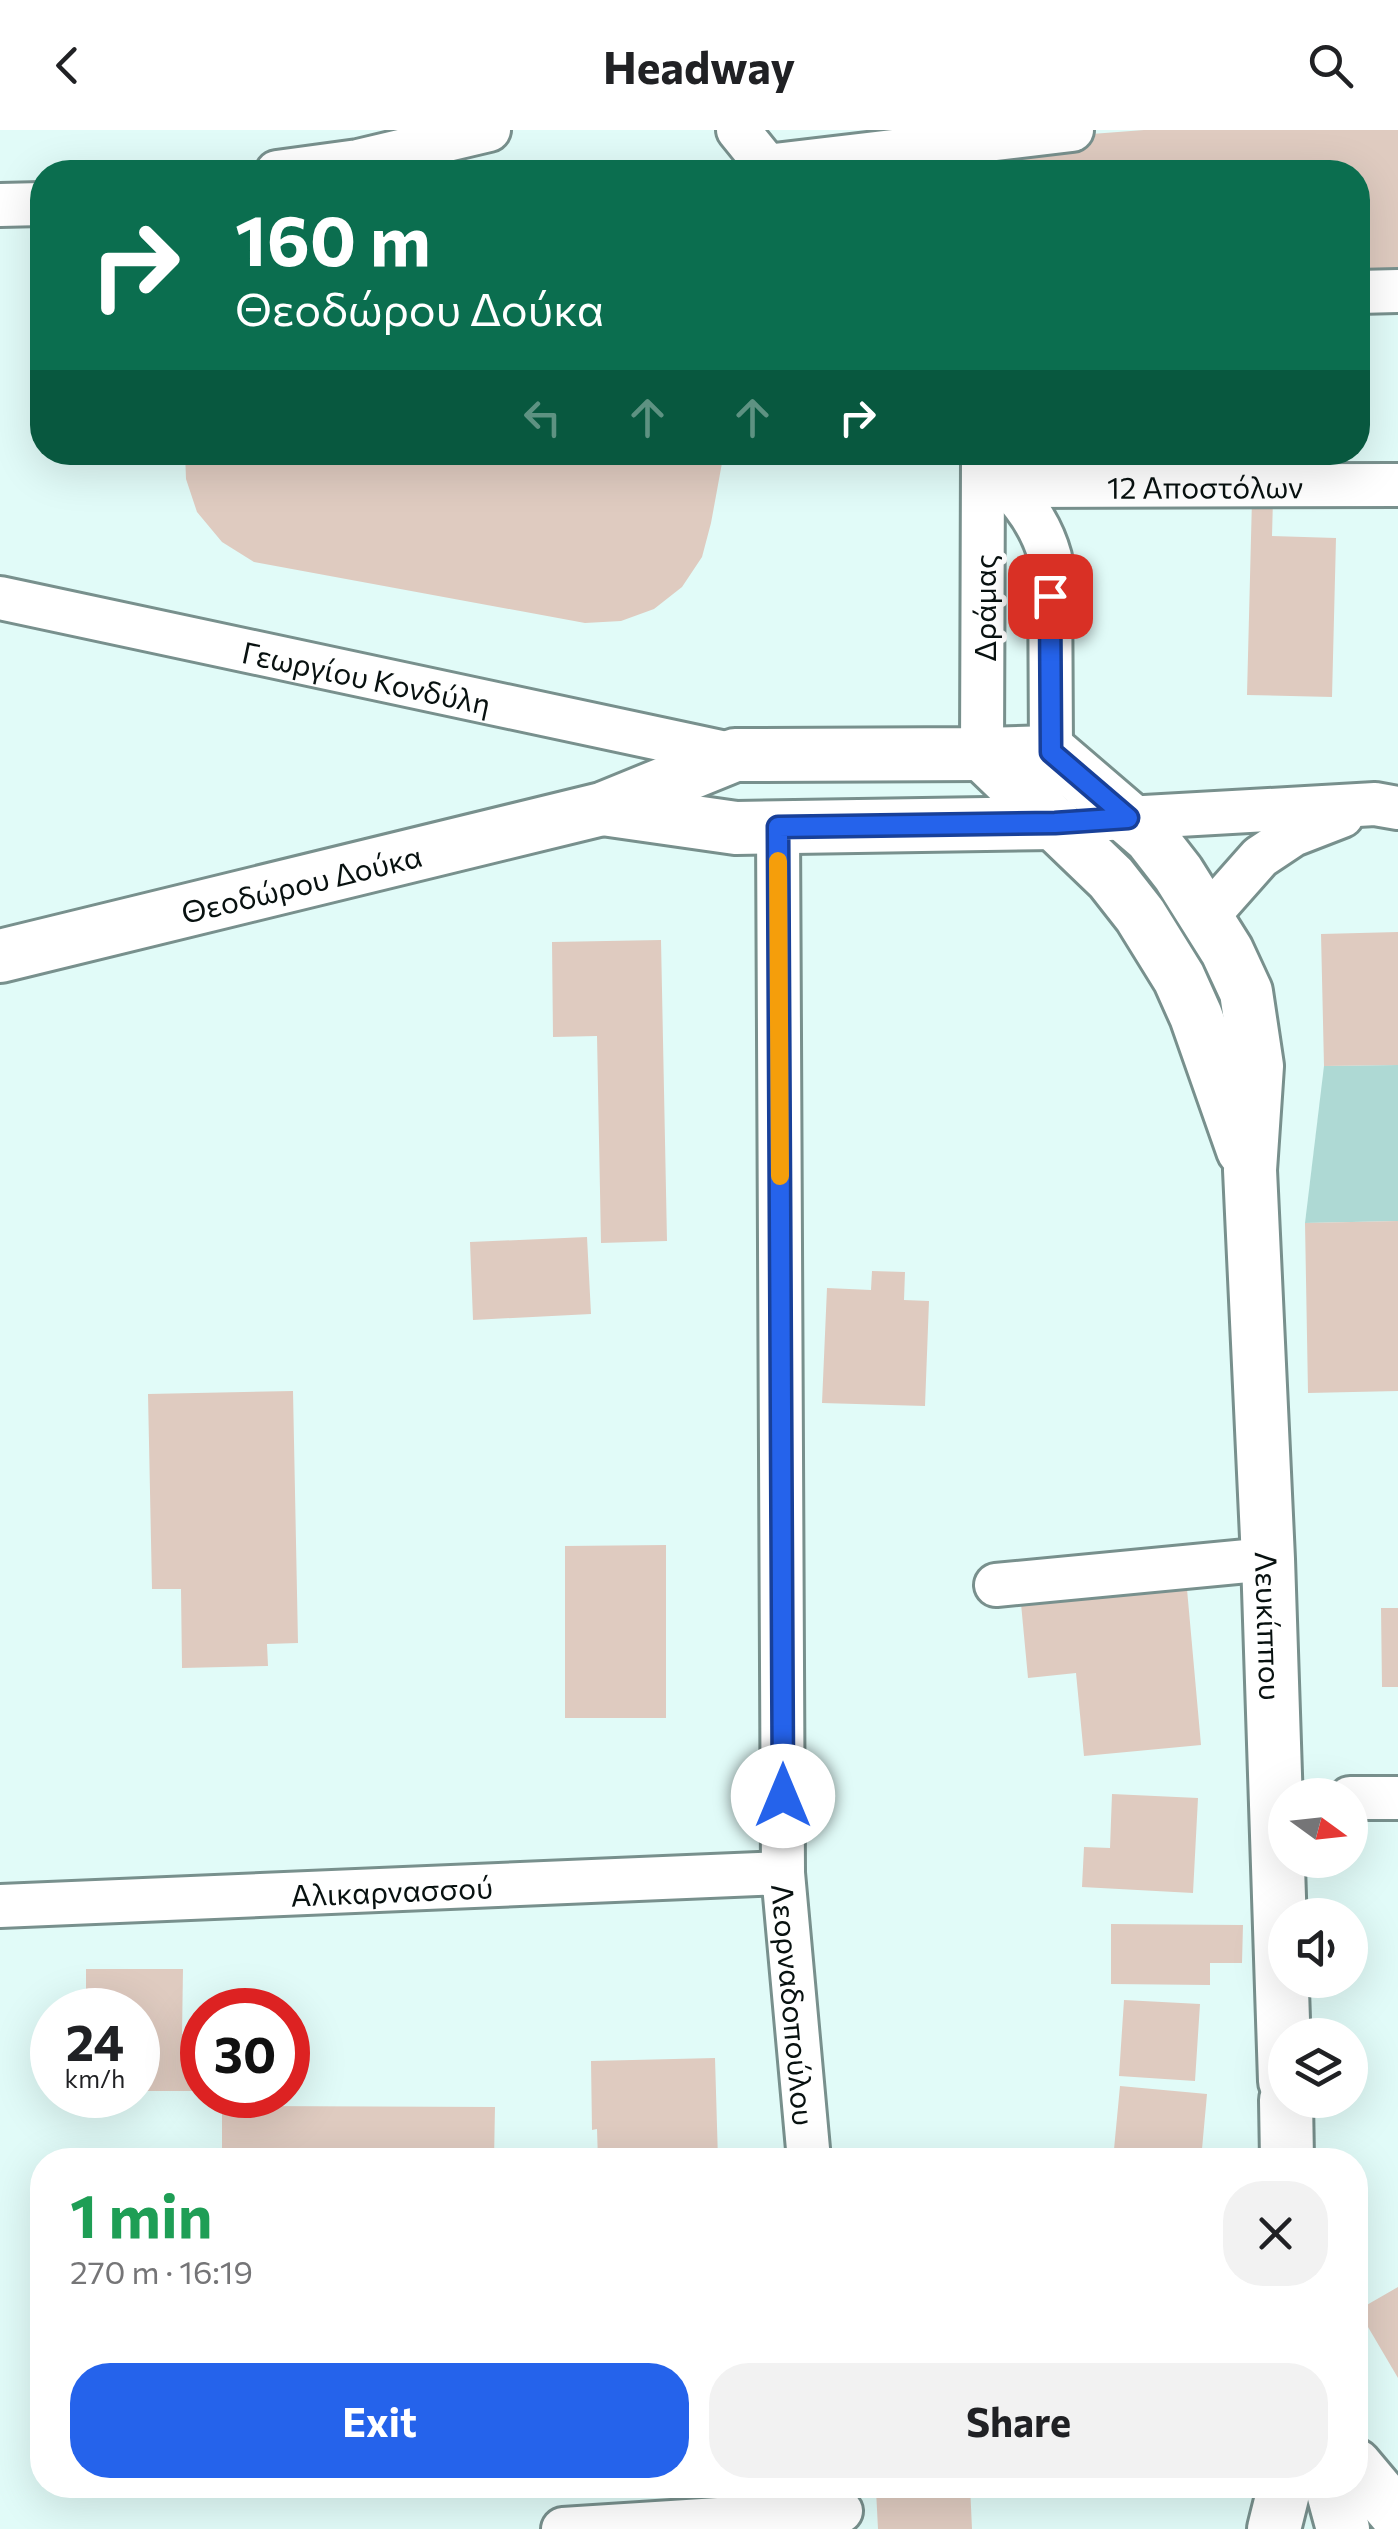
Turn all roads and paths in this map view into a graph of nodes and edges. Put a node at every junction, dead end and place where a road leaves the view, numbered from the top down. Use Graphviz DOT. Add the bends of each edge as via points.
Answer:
graph roads {
  1 [pos="489,130"];
  2 [pos="738,130"];
  3 [pos="1072,130"];
  4 [pos="358,160"];
  5 [pos="762,160"];
  6 [pos="839,160"];
  7 [pos="0,204"];
  8 [pos="30,204"];
  9 [pos="1398,291"];
  10 [pos="1370,292"];
  11 [pos="991,467"];
  12 [pos="1398,485"];
  13 [pos="0,598"];
  14 [pos="1051,752"];
  15 [pos="982,754"];
  16 [pos="735,755"];
  17 [pos="1387,806"];
  18 [pos="602,809"];
  19 [pos="1128,818"];
  20 [pos="1055,823"];
  21 [pos="778,827"];
  22 [pos="1206,918"];
  23 [pos="0,956"];
  24 [pos="1250,1170"];
  25 [pos="1268,1559"];
  26 [pos="996,1586"];
  27 [pos="1280,1778"];
  28 [pos="1368,1798"];
  29 [pos="1398,1798"];
  30 [pos="783,1873"];
  31 [pos="1282,1878"];
  32 [pos="0,1906"];
  33 [pos="1284,2018"];
  34 [pos="1286,2118"];
  35 [pos="808,2148"];
  36 [pos="1287,2148"];
  37 [pos="1368,2465"];
  38 [pos="1398,2472"];
  39 [pos="1368,2478"];
  40 [pos="1282,2498"];
  41 [pos="1335,2498"];
  42 [pos="840,2508"];
  43 [pos="1398,2516"];
  44 [pos="563,2529"];
  45 [pos="1274,2529"];
  46 [pos="1344,2529"];
  1 -- 4 [label="street"];
  2 -- 5 [label="street"];
  3 -- 6 [label="street"];
  7 -- 8 [label="street"];
  9 -- 10 [label="street"];
  11 -- 12 [label="street, 12 Αποστόλων"];
  11 -- 14 [label="street" via="1032,514 1050,557"];
  11 -- 15 [label="street, Δράμας"];
  13 -- 16 [label="street, Γεωργίου Κονδύλη"];
  14 -- 15 [label="main road, Θεοδώρου Δούκα"];
  14 -- 19 [label="main road, Λευκίππου"];
  15 -- 16 [label="main road, Θεοδώρου Δούκα"];
  15 -- 20 [label="main road, Λευκίππου"];
  16 -- 18 [label="main road, Θεοδώρου Δούκα"];
  17 -- 19 [label="street"];
  17 -- 22 [label="street" via="1293,835 1260,858"];
  18 -- 21 [label="main road, Θεοδώρου Δούκα" via="736,828"];
  18 -- 23 [label="main road, Θεοδώρου Δούκα"];
  19 -- 20 [label="street"];
  19 -- 22 [label="main road, Λευκίππου" via="1178,873"];
  20 -- 21 [label="main road, Θεοδώρου Δούκα"];
  20 -- 24 [label="main road, Λευκίππου" via="1112,878 1179,978"];
  21 -- 30 [label="street, Λεορναδοπούλου"];
  22 -- 24 [label="main road, Λευκίππου" via="1246,992 1257,1066"];
  24 -- 25 [label="main road, Λευκίππου"];
  25 -- 26 [label="street"];
  25 -- 27 [label="main road, Λευκίππου"];
  28 -- 29 [label="street"];
  30 -- 32 [label="street, Αλικαρνασσού"];
  30 -- 35 [label="street, Λεορναδοπούλου"];
  31 -- 33 [label="main road, Λευκίππου"];
  34 -- 36 [label="main road"];
  37 -- 38 [label="main road"];
  39 -- 43 [label="main road"];
  40 -- 45 [label="main road"];
  41 -- 46 [label="main road"];
  42 -- 44 [label="street"];
}
